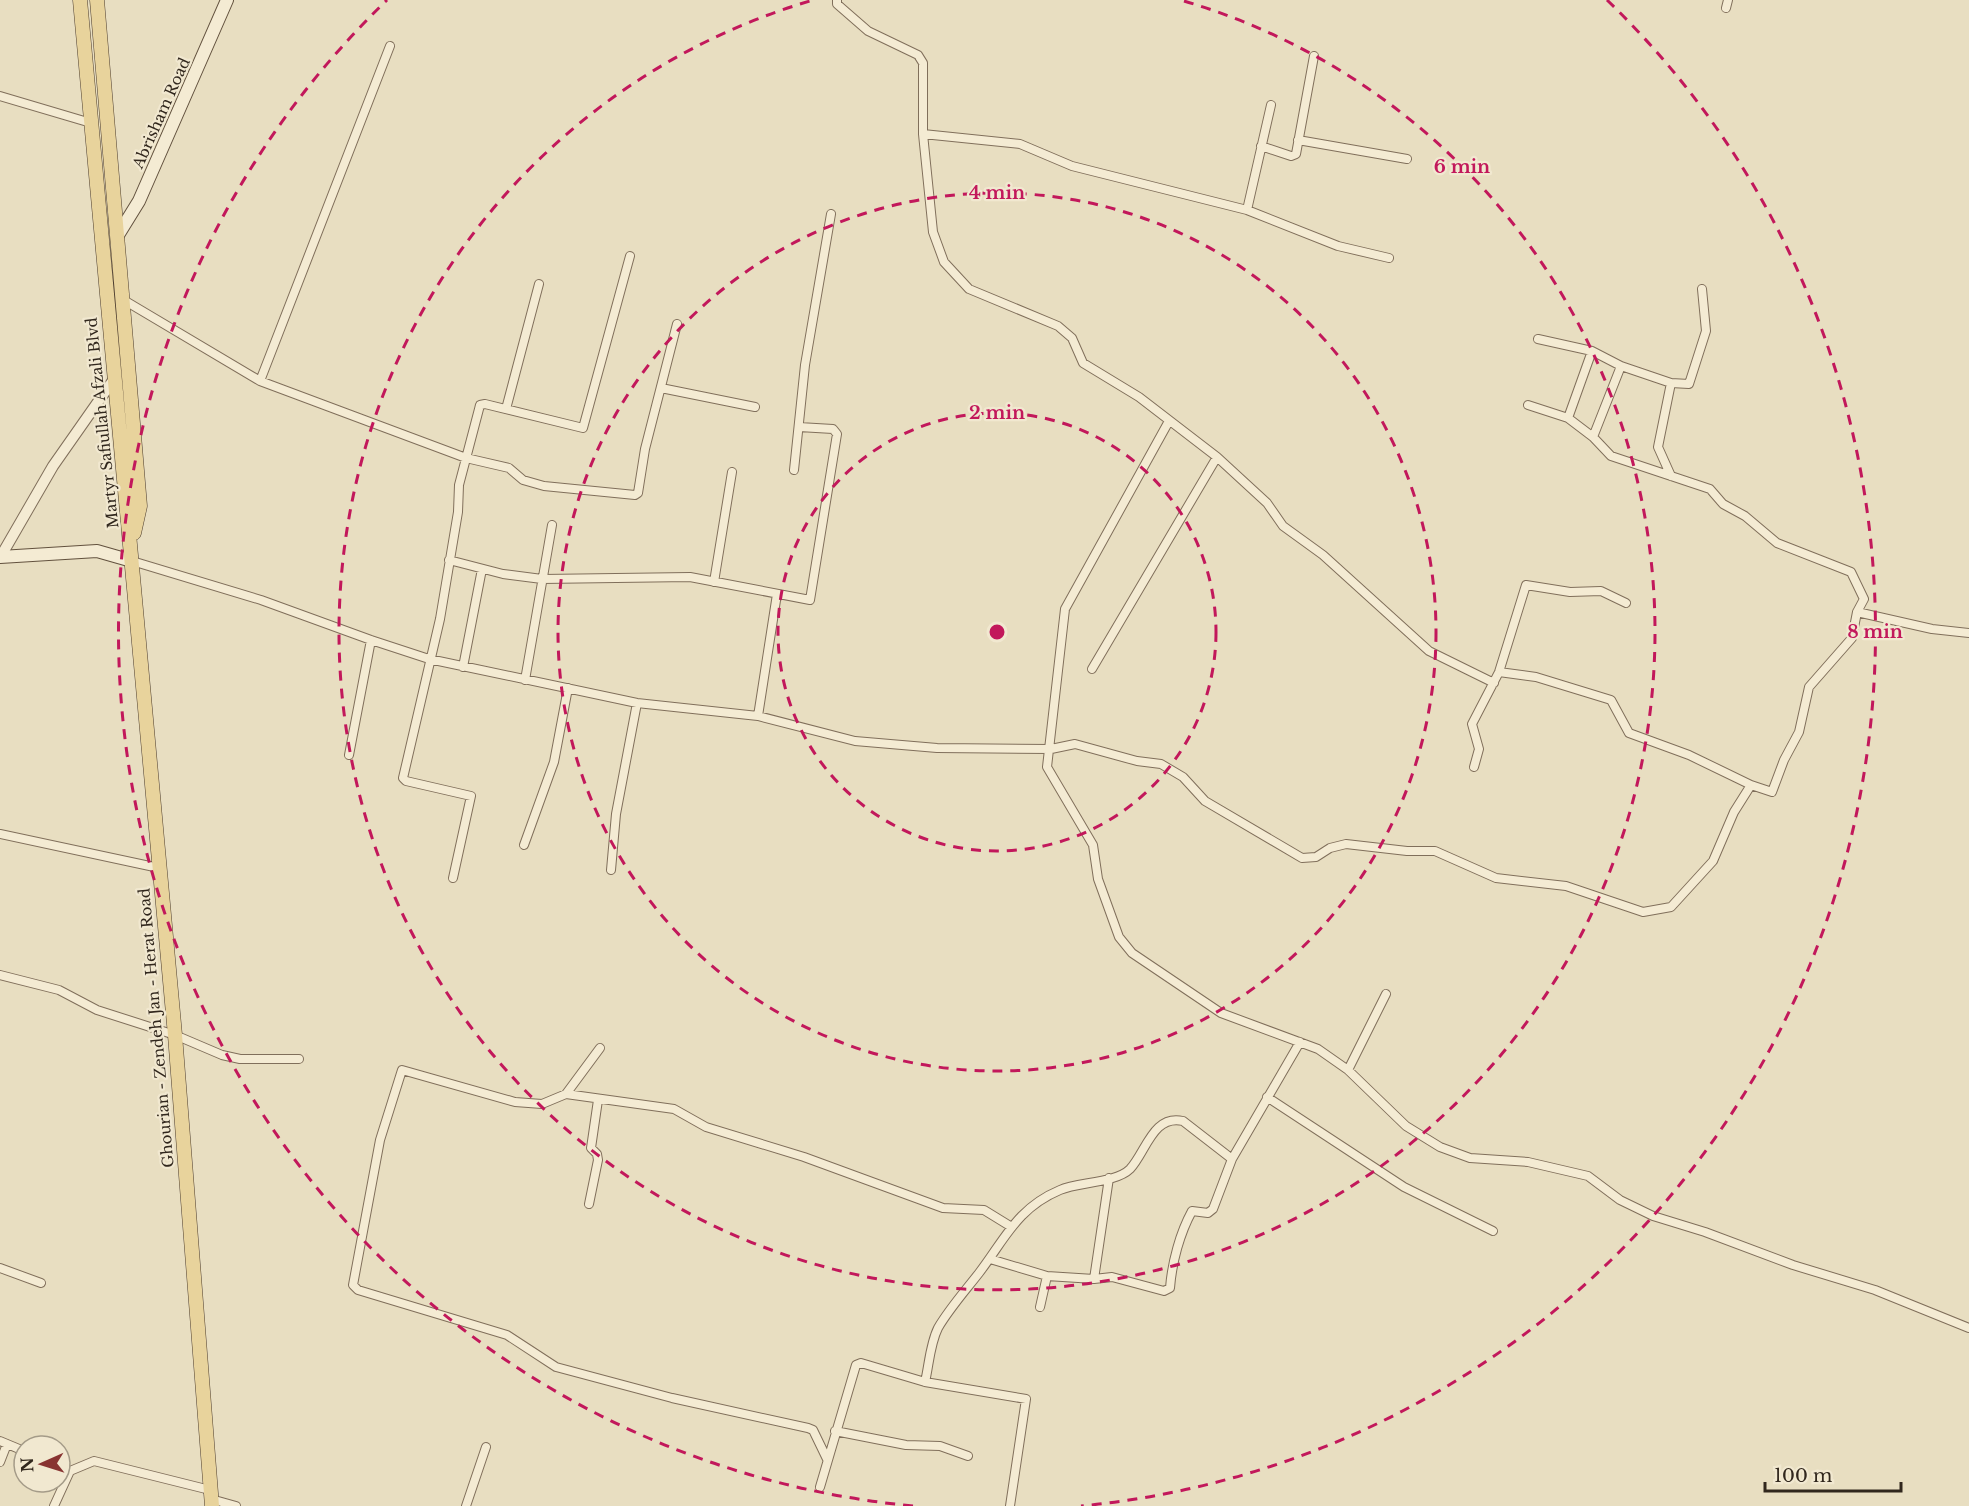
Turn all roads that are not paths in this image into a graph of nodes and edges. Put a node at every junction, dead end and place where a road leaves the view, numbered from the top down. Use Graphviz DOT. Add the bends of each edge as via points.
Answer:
graph roads {
  1 [pos="80,0"];
  2 [pos="97,0"];
  3 [pos="227,0"];
  4 [pos="837,0"];
  5 [pos="390,46"];
  6 [pos="1314,56"];
  7 [pos="0,96"];
  8 [pos="1271,105"];
  9 [pos="91,123"];
  10 [pos="923,134"];
  11 [pos="1298,140"];
  12 [pos="1261,146"];
  13 [pos="1407,159"];
  14 [pos="1247,210"];
  15 [pos="831,214"];
  16 [pos="118,236"];
  17 [pos="630,256"];
  18 [pos="1389,258"];
  19 [pos="539,284"];
  20 [pos="1702,289"];
  21 [pos="122,299"];
  22 [pos="677,324"];
  23 [pos="1538,339"];
  24 [pos="1592,351"];
  25 [pos="1621,366"];
  26 [pos="114,379"];
  27 [pos="260,381"];
  28 [pos="1671,383"];
  29 [pos="661,388"];
  30 [pos="1528,405"];
  31 [pos="754,407"];
  32 [pos="506,410"];
  33 [pos="1568,418"];
  34 [pos="1169,421"];
  35 [pos="799,427"];
  36 [pos="1593,437"];
  37 [pos="1217,457"];
  38 [pos="466,458"];
  39 [pos="794,470"];
  40 [pos="732,472"];
  41 [pos="1671,476"];
  42 [pos="552,525"];
  43 [pos="131,554"];
  44 [pos="1,556"];
  45 [pos="449,560"];
  46 [pos="482,569"];
  47 [pos="542,579"];
  48 [pos="714,582"];
  49 [pos="777,594"];
  50 [pos="1626,603"];
  51 [pos="1857,612"];
  52 [pos="1969,633"];
  53 [pos="371,640"];
  54 [pos="429,658"];
  55 [pos="463,667"];
  56 [pos="1092,669"];
  57 [pos="1499,672"];
  58 [pos="525,680"];
  59 [pos="1494,683"];
  60 [pos="568,688"];
  61 [pos="637,703"];
  62 [pos="758,716"];
  63 [pos="1051,749"];
  64 [pos="349,755"];
  65 [pos="1474,767"];
  66 [pos="1751,785"];
  67 [pos="0,834"];
  68 [pos="524,845"];
  69 [pos="159,868"];
  70 [pos="611,870"];
  71 [pos="453,878"];
  72 [pos="0,975"];
  73 [pos="1386,993"];
  74 [pos="174,1035"];
  75 [pos="1300,1042"];
  76 [pos="600,1048"];
  77 [pos="298,1059"];
  78 [pos="1348,1070"];
  79 [pos="566,1094"];
  80 [pos="1267,1097"];
  81 [pos="598,1100"];
  82 [pos="1232,1159"];
  83 [pos="1109,1178"];
  84 [pos="589,1204"];
  85 [pos="1010,1226"];
  86 [pos="1493,1232"];
  87 [pos="990,1259"];
  88 [pos="0,1268"];
  89 [pos="1047,1276"];
  90 [pos="1094,1279"];
  91 [pos="41,1283"];
  92 [pos="1040,1307"];
  93 [pos="1969,1328"];
  94 [pos="925,1382"];
  95 [pos="835,1431"];
  96 [pos="4,1443"];
  97 [pos="486,1447"];
  98 [pos="968,1456"];
  99 [pos="827,1459"];
  100 [pos="0,1462"];
  101 [pos="72,1470"];
  102 [pos="820,1487"];
  103 [pos="211,1498"];
  104 [pos="236,1506"];
  105 [pos="466,1506"];
  106 [pos="1010,1506"];
  1 -- 9 [label="main road, Martyr Safiullah Afzali Blvd"];
  2 -- 16 [label="main road, Martyr Safiullah Afzali Blvd"];
  3 -- 16 [label="main road, Abrisham Road" via="139,201"];
  4 -- 10 [label="street" via="868,31 918,55 923,63"];
  5 -- 27 [label="street"];
  6 -- 11 [label="street"];
  7 -- 9 [label="street"];
  8 -- 12 [label="street"];
  9 -- 26 [label="main road, Martyr Safiullah Afzali Blvd"];
  10 -- 14 [label="street" via="1020,144 1072,166"];
  10 -- 34 [label="street" via="933,232 944,262 969,290 1058,326 1072,338 1083,363"];
  11 -- 12 [label="street" via="1294,156"];
  11 -- 13 [label="street"];
  12 -- 14 [label="street"];
  14 -- 18 [label="street" via="1338,246"];
  15 -- 35 [label="street" via="805,365"];
  16 -- 21 [label="main road, Martyr Safiullah Afzali Blvd"];
  17 -- 32 [label="street" via="586,425 579,428"];
  19 -- 32 [label="street"];
  20 -- 28 [label="street" via="1706,331 1689,384"];
  21 -- 27 [label="street"];
  21 -- 43 [label="main road, Martyr Safiullah Afzali Blvd" via="140,506"];
  22 -- 29 [label="street"];
  23 -- 24 [label="street"];
  24 -- 25 [label="street"];
  24 -- 33 [label="street"];
  25 -- 28 [label="street"];
  25 -- 36 [label="street"];
  26 -- 43 [label="main road, Martyr Safiullah Afzali Blvd"];
  26 -- 44 [label="street" via="52,466"];
  27 -- 38 [label="street"];
  28 -- 41 [label="street" via="1658,447"];
  29 -- 31 [label="street"];
  29 -- 38 [label="street" via="637,494 559,490 523,480 509,468"];
  30 -- 33 [label="street"];
  32 -- 38 [label="street" via="480,405"];
  33 -- 36 [label="street"];
  34 -- 37 [label="street"];
  34 -- 63 [label="street" via="1065,609"];
  35 -- 39 [label="street"];
  35 -- 49 [label="street" via="833,429 837,434 812,598"];
  36 -- 41 [label="street" via="1611,456"];
  37 -- 56 [label="street"];
  37 -- 59 [label="street" via="1267,503 1283,526 1323,555 1429,651"];
  38 -- 45 [label="street"];
  40 -- 48 [label="street"];
  41 -- 51 [label="street" via="1710,489 1777,543 1851,572 1864,599"];
  42 -- 47 [label="street"];
  43 -- 44 [label="main road" via="97,551"];
  43 -- 53 [label="street"];
  43 -- 69 [label="main road, Ghourian - Zendeh Jan - Herat Road"];
  45 -- 46 [label="street"];
  45 -- 54 [label="street"];
  46 -- 47 [label="street"];
  46 -- 55 [label="street"];
  47 -- 48 [label="street" via="690,578"];
  47 -- 58 [label="street"];
  48 -- 49 [label="street"];
  49 -- 62 [label="street"];
  50 -- 57 [label="street" via="1601,591 1569,592 1526,585"];
  51 -- 52 [label="street"];
  51 -- 66 [label="street" via="1852,638 1809,687 1799,732 1772,792"];
  53 -- 54 [label="street"];
  53 -- 64 [label="street"];
  54 -- 55 [label="street"];
  54 -- 71 [label="street" via="404,778 471,796"];
  55 -- 58 [label="street"];
  57 -- 59 [label="street"];
  57 -- 66 [label="street" via="1536,677 1611,700 1629,733 1689,755"];
  58 -- 60 [label="street"];
  59 -- 65 [label="street" via="1472,724 1479,749"];
  60 -- 61 [label="street"];
  60 -- 68 [label="street" via="554,762"];
  61 -- 62 [label="street"];
  61 -- 70 [label="street" via="616,814"];
  62 -- 63 [label="street" via="855,741 937,748"];
  63 -- 66 [label="street" via="1075,744 1161,765 1183,777 1205,801 1302,858 1316,857 1346,844 1435,851 1496,878 1566,886 1643,912 1671,907 1713,861 1734,812"];
  63 -- 75 [label="street" via="1047,766 1093,845 1098,879 1119,937 1132,952 1207,1005"];
  67 -- 69 [label="street"];
  69 -- 74 [label="main road, Ghourian - Zendeh Jan - Herat Road"];
  72 -- 74 [label="street" via="59,990 97,1010"];
  73 -- 78 [label="street"];
  74 -- 77 [label="street" via="240,1059"];
  74 -- 103 [label="main road, Ghourian - Zendeh Jan - Herat Road"];
  75 -- 78 [label="street" via="1318,1049"];
  75 -- 80 [label="street"];
  76 -- 79 [label="street"];
  78 -- 93 [label="street" via="1406,1126 1440,1147 1470,1158 1528,1162 1588,1176 1620,1200 1653,1216 1875,1290"];
  79 -- 81 [label="street"];
  79 -- 99 [label="street" via="542,1104 515,1102 402,1070 380,1140 353,1285 358,1290 507,1335 556,1367 808,1428 813,1430"];
  80 -- 82 [label="street"];
  80 -- 86 [label="street" via="1404,1187"];
  81 -- 84 [label="street" via="591,1148 598,1160"];
  81 -- 85 [label="street" via="674,1109 706,1127 804,1157 943,1208 984,1210"];
  82 -- 83 [label="street" via="1183,1121 1173,1119 1146,1142 1129,1170"];
  82 -- 90 [label="street" via="1213,1209 1208,1213 1192,1210 1185,1223 1170,1288 1164,1291 1112,1277"];
  83 -- 85 [label="street" via="1061,1189 1032,1206"];
  83 -- 90 [label="street"];
  85 -- 87 [label="street"];
  87 -- 89 [label="street"];
  87 -- 94 [label="street" via="937,1330"];
  88 -- 91 [label="street"];
  89 -- 90 [label="street"];
  89 -- 92 [label="street"];
  94 -- 95 [label="street" via="858,1363"];
  94 -- 106 [label="street" via="1026,1400"];
  95 -- 98 [label="street" via="906,1445 940,1446"];
  95 -- 99 [label="street"];
  96 -- 100 [label="street"];
  97 -- 105 [label="street"];
  99 -- 102 [label="street"];
  101 -- 103 [label="street" via="94,1461"];
  103 -- 104 [label="street"];
}
